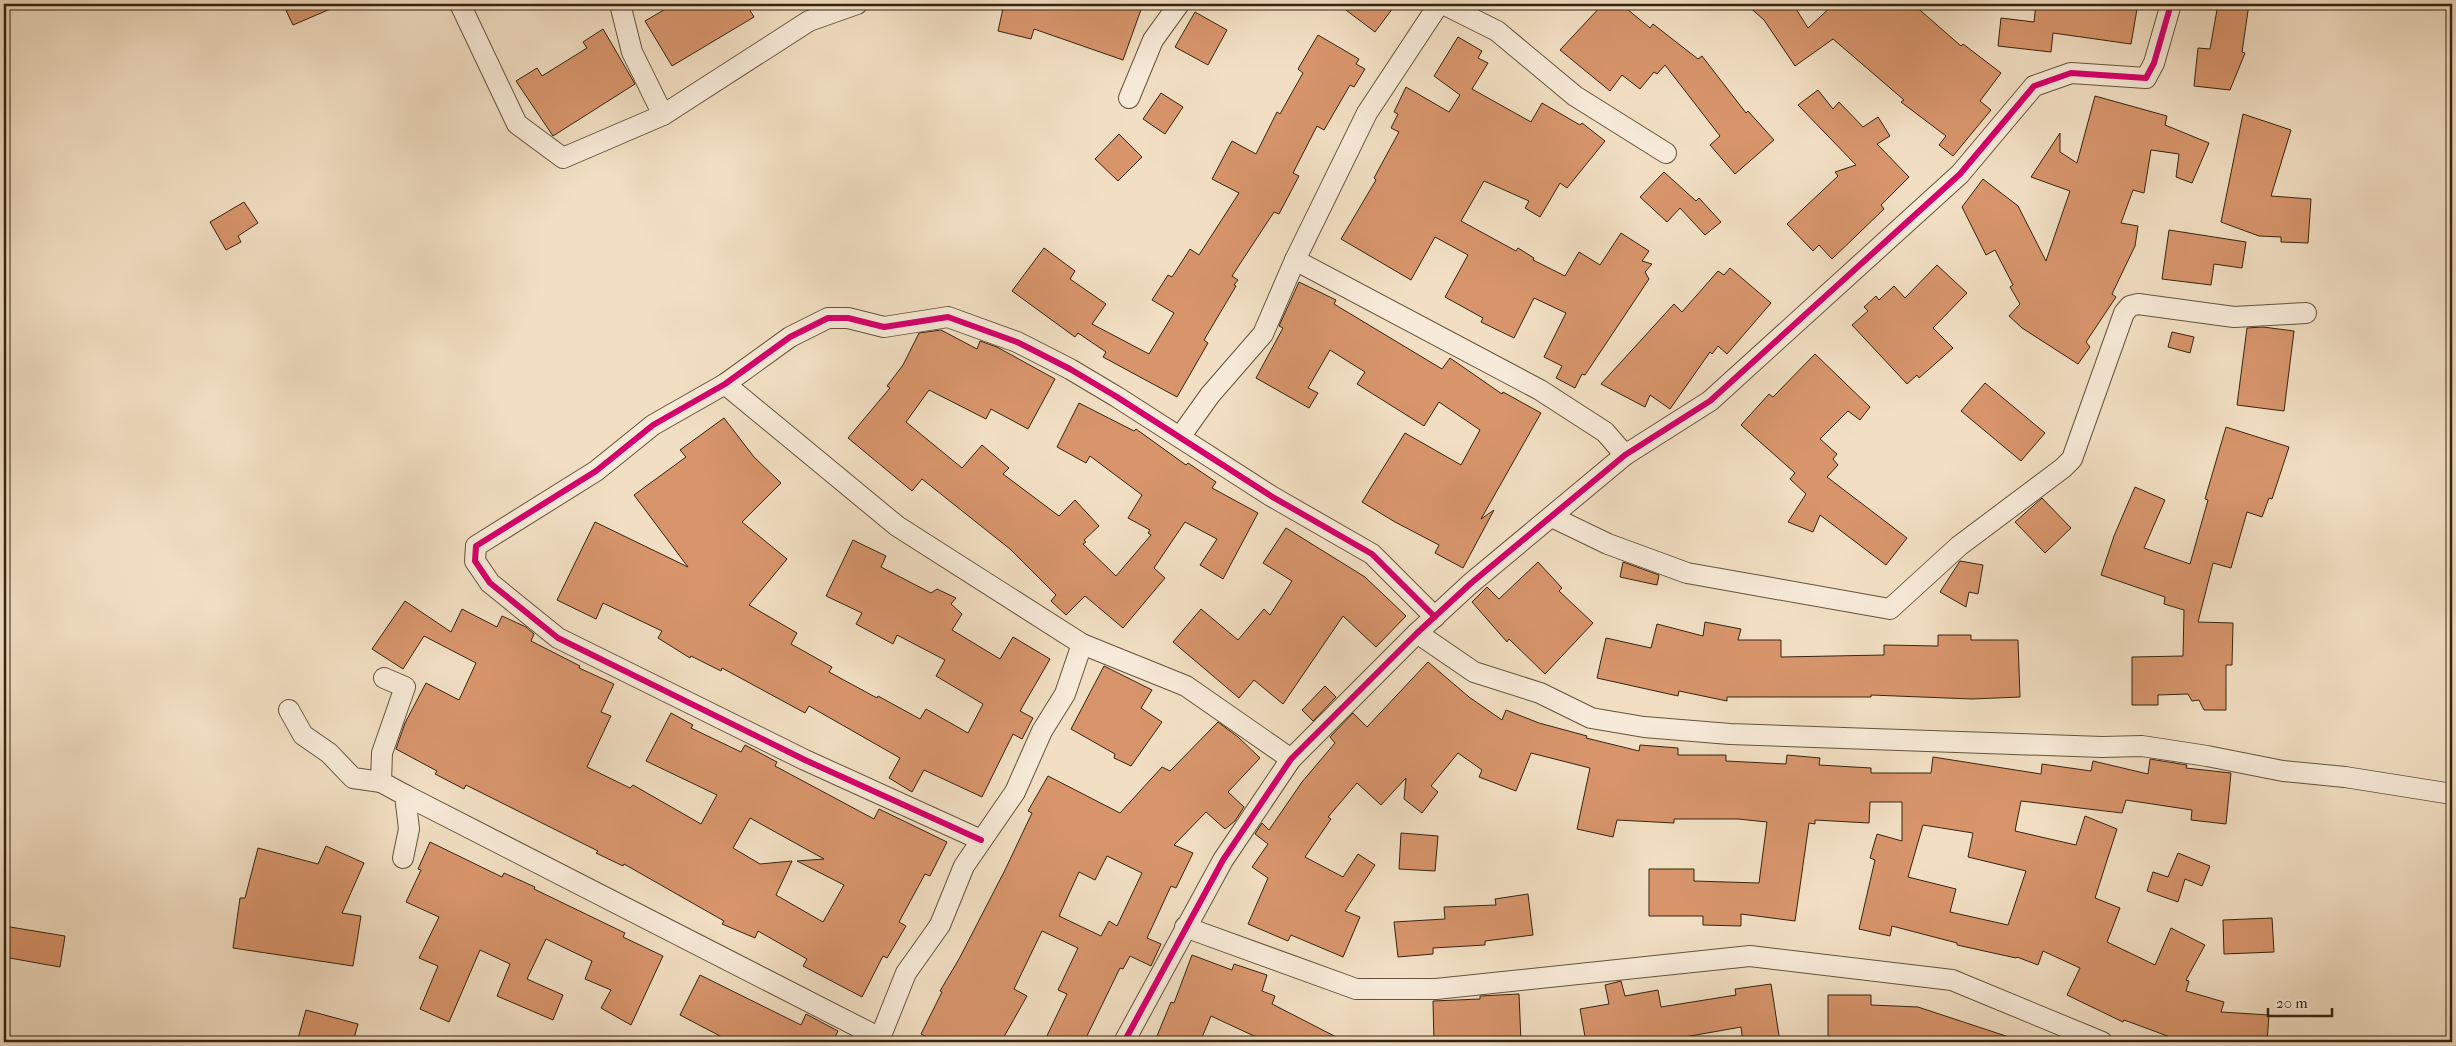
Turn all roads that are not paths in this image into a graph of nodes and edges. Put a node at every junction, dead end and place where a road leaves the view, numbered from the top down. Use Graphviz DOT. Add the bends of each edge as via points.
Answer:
graph roads {
  1 [pos="460,4"];
  2 [pos="620,4"];
  3 [pos="857,4"];
  4 [pos="1179,4"];
  5 [pos="1439,4"];
  6 [pos="1443,4"];
  7 [pos="2171,4"];
  8 [pos="1129,98"];
  9 [pos="663,115"];
  10 [pos="1666,152"];
  11 [pos="1295,260"];
  12 [pos="2306,314"];
  13 [pos="725,384"];
  14 [pos="1180,438"];
  15 [pos="1626,455"];
  16 [pos="1552,517"];
  17 [pos="1435,617"];
  18 [pos="1417,634"];
  19 [pos="1082,644"];
  20 [pos="384,678"];
  21 [pos="289,710"];
  22 [pos="1291,759"];
  23 [pos="380,782"];
  24 [pos="2452,794"];
  25 [pos="406,795"];
  26 [pos="981,840"];
  27 [pos="403,858"];
  28 [pos="1185,927"];
  29 [pos="884,1040"];
  30 [pos="1124,1042"];
  31 [pos="2102,1042"];
  1 -- 9 [label="street" via="517,124 563,158"];
  2 -- 9 [label="street" via="632,52"];
  3 -- 9 [label="street" via="809,21"];
  4 -- 8 [label="street" via="1152,40"];
  5 -- 11 [label="street" via="1366,113"];
  6 -- 10 [label="street" via="1497,31 1575,96"];
  7 -- 15 [label="street" via="2154,63 2146,78 2071,73 2034,86 1960,174 1869,258 1710,400"];
  11 -- 14 [label="street" via="1263,334 1210,395"];
  11 -- 15 [label="street" via="1540,390 1604,432"];
  12 -- 16 [label="street" via="2234,317 2138,304 2130,306 2124,313 2072,459 1959,546 1890,609 1687,573 1608,544"];
  13 -- 14 [label="street" via="790,337 828,318 848,318 884,327 948,317 1017,342 1070,369"];
  13 -- 19 [label="street" via="897,526"];
  13 -- 26 [label="street" via="652,425 596,471 476,546 475,561 490,583 558,638 804,760"];
  14 -- 17 [label="street" via="1271,496 1372,554"];
  15 -- 16 [label="street"];
  16 -- 17 [label="street"];
  17 -- 18 [label="street"];
  18 -- 22 [label="street"];
  18 -- 24 [label="street" via="1474,672 1540,693 1591,718 1644,727 1750,734 2142,746 2283,771"];
  19 -- 22 [label="street" via="1186,686"];
  19 -- 26 [label="street" via="1065,694 1042,731 1015,792"];
  20 -- 23 [label="street" via="405,686 382,753"];
  21 -- 23 [label="street" via="303,735 329,753 352,778"];
  22 -- 28 [label="street" via="1223,860"];
  23 -- 25 [label="street"];
  25 -- 27 [label="street" via="409,829"];
  25 -- 29 [label="street"];
  26 -- 29 [label="street" via="964,866 940,925 906,973"];
  28 -- 30 [label="street"];
  28 -- 31 [label="street" via="1356,989 1436,989 1750,956 1952,980"];
}
